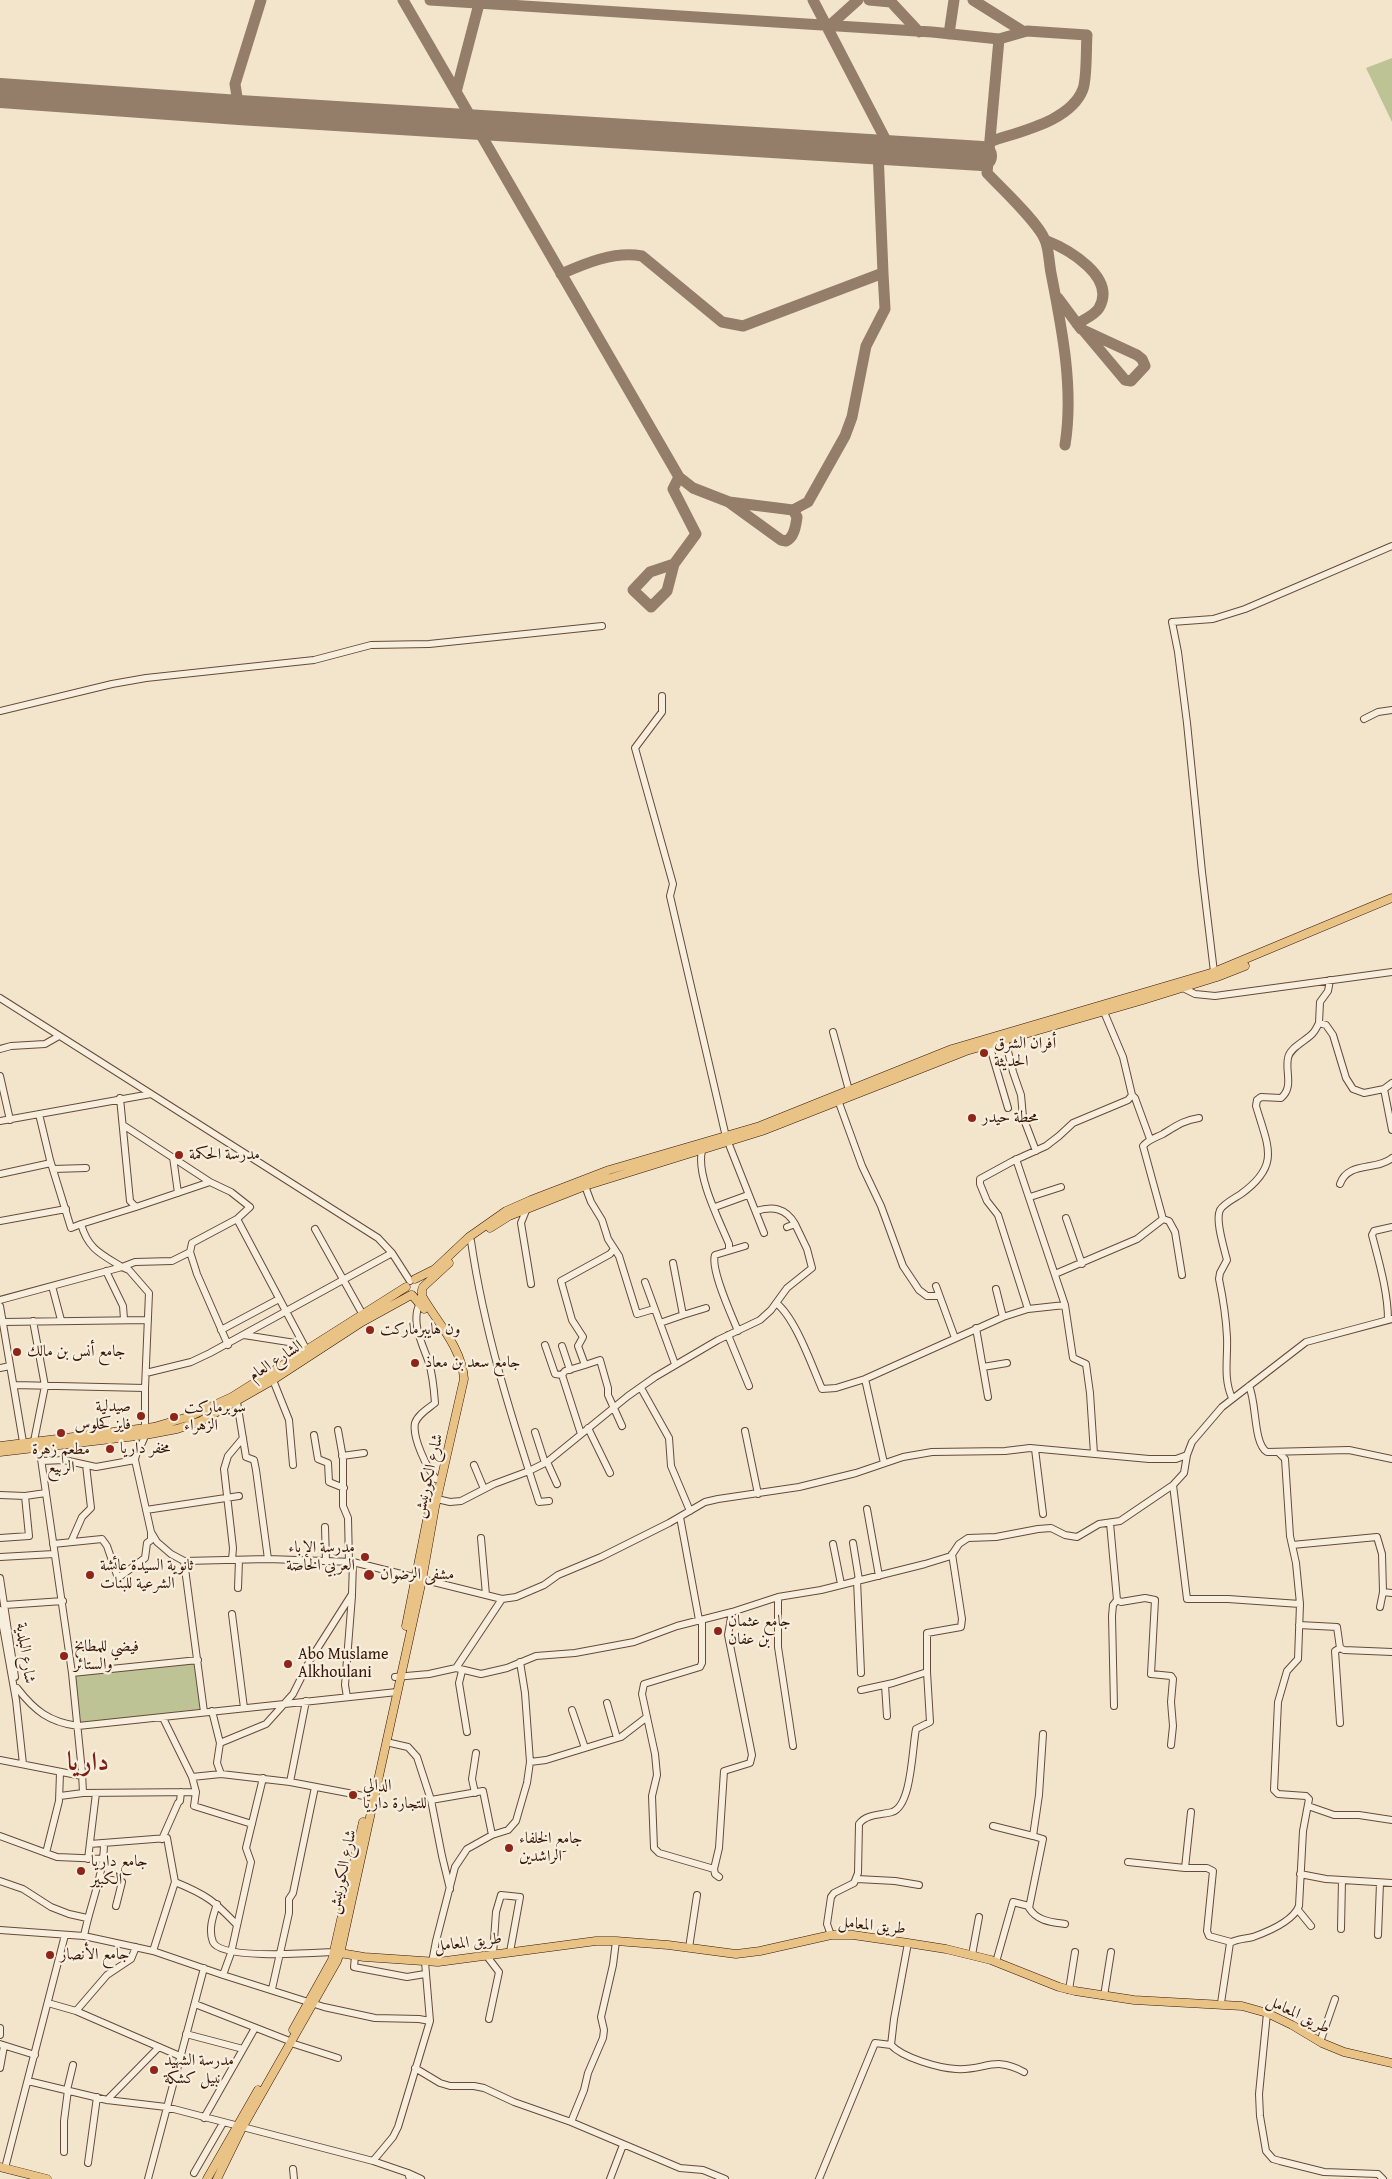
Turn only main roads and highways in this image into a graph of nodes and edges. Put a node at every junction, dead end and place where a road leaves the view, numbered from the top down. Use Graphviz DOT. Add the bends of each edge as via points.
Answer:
graph roads {
  1 [pos="1392,898"];
  2 [pos="1392,903"];
  3 [pos="1182,986"];
  4 [pos="1065,1020"];
  5 [pos="965,1048"];
  6 [pos="849,1093"];
  7 [pos="727,1140"];
  8 [pos="681,1154"];
  9 [pos="530,1204"];
  10 [pos="410,1282"];
  11 [pos="423,1289"];
  12 [pos="412,1295"];
  13 [pos="361,1318"];
  14 [pos="145,1431"];
  15 [pos="37,1443"];
  16 [pos="0,1446"];
  17 [pos="0,1452"];
  18 [pos="419,1579"];
  19 [pos="394,1693"];
  20 [pos="337,1953"];
  21 [pos="1392,2063"];
  22 [pos="240,2128"];
  23 [pos="2,2168"];
  24 [pos="47,2179"];
  25 [pos="207,2179"];
  26 [pos="217,2179"];
  1 -- 3 [label="main road"];
  2 -- 3 [label="main road" via="1260,960"];
  3 -- 4 [label="main road"];
  3 -- 4 [label="main road" via="1104,1012"];
  4 -- 5 [label="main road"];
  4 -- 5 [label="main road" via="989,1044"];
  5 -- 6 [label="main road"];
  6 -- 7 [label="main road"];
  6 -- 7 [label="main road" via="783,1123"];
  7 -- 8 [label="main road"];
  7 -- 8 [label="main road" via="702,1151"];
  8 -- 9 [label="main road"];
  8 -- 9 [label="main road" via="600,1173"];
  9 -- 10 [label="main road, الشارع العام" via="506,1211 469,1237 435,1269"];
  9 -- 11 [label="main road, الشارع العام" via="471,1241"];
  10 -- 11 [label="main road" via="419,1281"];
  10 -- 12 [label="main road, شارع الكورنيش"];
  10 -- 13 [label="main road, الشارع العام"];
  11 -- 12 [label="main road, الشارع العام" via="418,1295"];
  11 -- 18 [label="main road, شارع الكورنيش" via="422,1296 457,1351 464,1369 463,1388"];
  12 -- 13 [label="main road, الشارع العام"];
  12 -- 18 [label="main road, شارع الكورنيش" via="453,1354 459,1369"];
  13 -- 14 [label="main road, الشارع العام" via="210,1408"];
  13 -- 14 [label="main road, الشارع العام" via="273,1380 201,1421 177,1429"];
  14 -- 15 [label="main road, الشارع العام"];
  15 -- 16 [label="main road, الشارع العام"];
  15 -- 17 [label="main road, الشارع العام"];
  18 -- 19 [label="main road, شارع الكورنيش"];
  19 -- 20 [label="main road, شارع الكورنيش"];
  19 -- 20 [label="main road, شارع الكورنيش" via="386,1742"];
  20 -- 21 [label="main road, طريق المعامل" via="429,1962 596,1941 744,1953 831,1936 853,1935 972,1955 1069,1990 1134,2000 1242,2006 1266,2013 1344,2052"];
  20 -- 22 [label="main road, شارع الكورنيش"];
  22 -- 25 [label="main road, شارع الكورنيش"];
  22 -- 26 [label="main road, شارع الكورنيش"];
  23 -- 24 [label="main road"];
}
